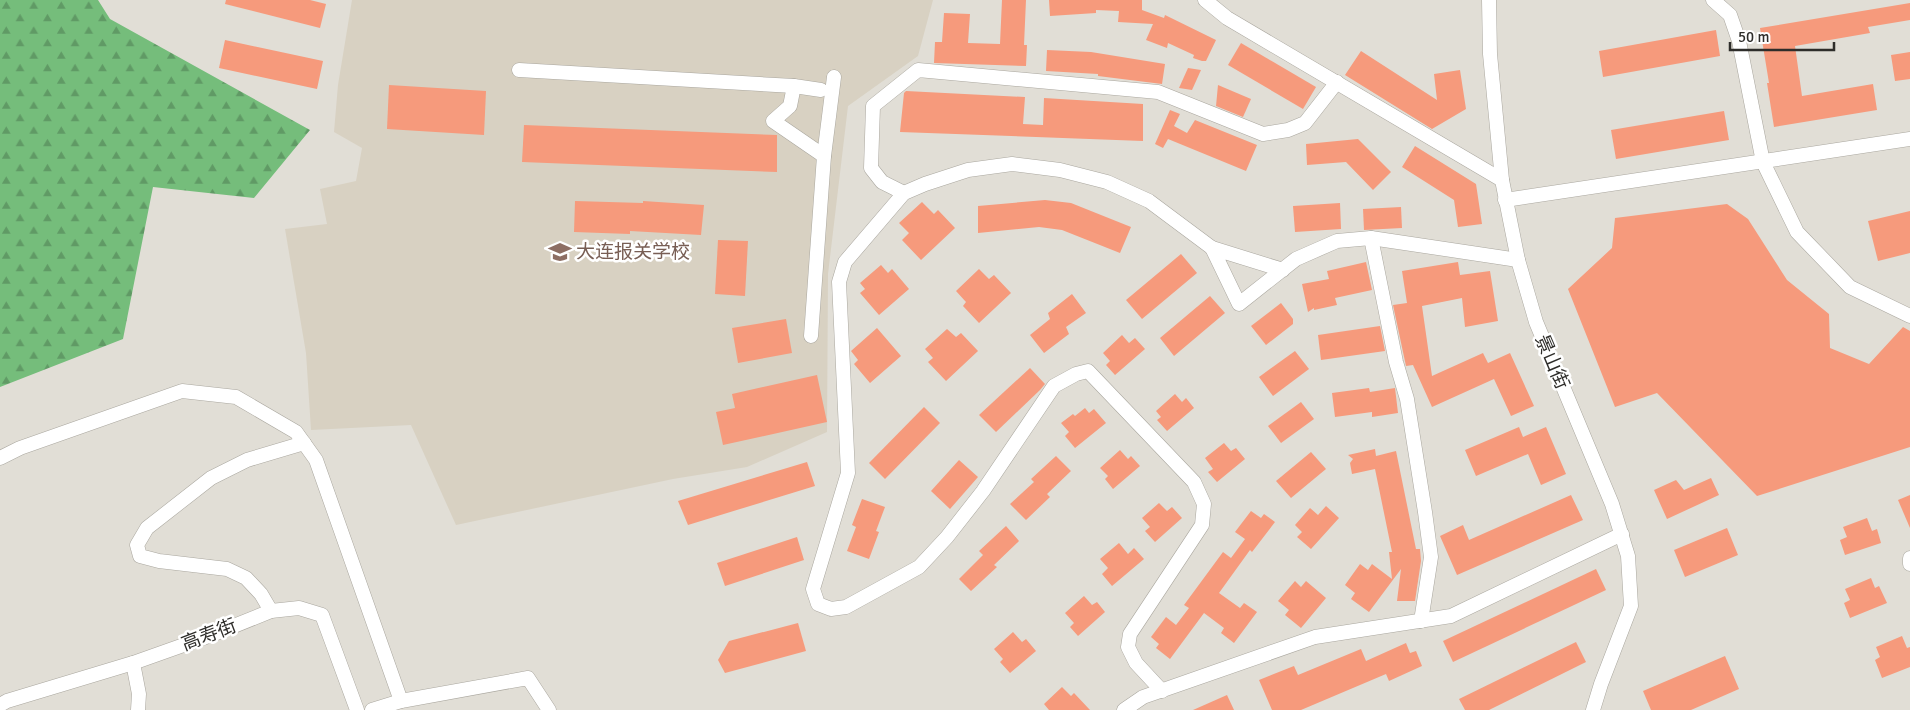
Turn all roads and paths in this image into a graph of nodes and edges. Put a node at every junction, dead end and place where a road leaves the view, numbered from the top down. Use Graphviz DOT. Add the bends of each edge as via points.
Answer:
graph roads {
  1 [pos="1204,0"];
  2 [pos="1489,0"];
  3 [pos="1713,0"];
  4 [pos="519,70"];
  5 [pos="834,77"];
  6 [pos="1337,82"];
  7 [pos="794,86"];
  8 [pos="821,90"];
  9 [pos="1910,139"];
  10 [pos="824,156"];
  11 [pos="1763,162"];
  12 [pos="1502,180"];
  13 [pos="904,193"];
  14 [pos="1505,200"];
  15 [pos="1371,238"];
  16 [pos="1212,248"];
  17 [pos="1518,260"];
  18 [pos="1283,270"];
  19 [pos="1910,316"];
  20 [pos="811,336"];
  21 [pos="304,443"];
  22 [pos="0,458"];
  23 [pos="1622,534"];
  24 [pos="1910,558"];
  25 [pos="1910,564"];
  26 [pos="270,611"];
  27 [pos="1421,620"];
  28 [pos="133,662"];
  29 [pos="1162,691"];
  30 [pos="401,701"];
  31 [pos="0,705"];
  32 [pos="138,710"];
  33 [pos="357,710"];
  34 [pos="372,710"];
  35 [pos="549,710"];
  36 [pos="1124,710"];
  37 [pos="1593,710"];
  1 -- 6 [label="street" via="1227,18"];
  2 -- 12 [label="street, 景山街" via="1490,54"];
  3 -- 11 [label="street" via="1730,15 1739,41"];
  4 -- 7 [label="street"];
  5 -- 10 [label="street"];
  6 -- 12 [label="street"];
  6 -- 13 [label="street" via="1306,123 1263,134 1158,92 918,70 872,106 871,168 882,182"];
  7 -- 8 [label="street"];
  7 -- 10 [label="street" via="790,106 773,121"];
  9 -- 11 [label="street"];
  10 -- 20 [label="street"];
  11 -- 14 [label="street"];
  11 -- 19 [label="street" via="1797,232 1850,286"];
  12 -- 14 [label="street, 景山街"];
  13 -- 16 [label="street" via="968,170 1012,164 1060,170 1107,182 1149,201"];
  13 -- 29 [label="street" via="845,262 839,282 848,473 813,589 818,604 831,609 846,607 919,567 983,491 1054,386 1088,371 1194,482 1204,504 1202,525 1130,634 1128,647 1136,663"];
  14 -- 17 [label="street, 景山街"];
  15 -- 17 [label="street"];
  15 -- 18 [label="street" via="1337,241 1296,259"];
  15 -- 27 [label="street" via="1396,362 1407,399 1431,557"];
  16 -- 18 [label="street"];
  16 -- 18 [label="street" via="1239,304"];
  17 -- 23 [label="street, 景山街" via="1536,322"];
  21 -- 22 [label="street" via="296,432 236,397 182,391"];
  21 -- 26 [label="street" via="247,460 211,478 147,528 137,545 140,556 227,569 246,578 261,594"];
  21 -- 30 [label="street" via="316,460"];
  23 -- 27 [label="street" via="1451,616"];
  23 -- 37 [label="street, 景山街" via="1628,556 1631,606"];
  24 -- 25 [label="street"];
  26 -- 28 [label="street, 高寿街"];
  26 -- 33 [label="street, 高寿街" via="299,608 322,615"];
  27 -- 29 [label="street" via="1315,637"];
  28 -- 31 [label="street, 高寿街"];
  28 -- 32 [label="street" via="139,694"];
  29 -- 36 [label="street" via="1143,697"];
  30 -- 34 [label="street"];
  30 -- 35 [label="street" via="528,678"];
}
